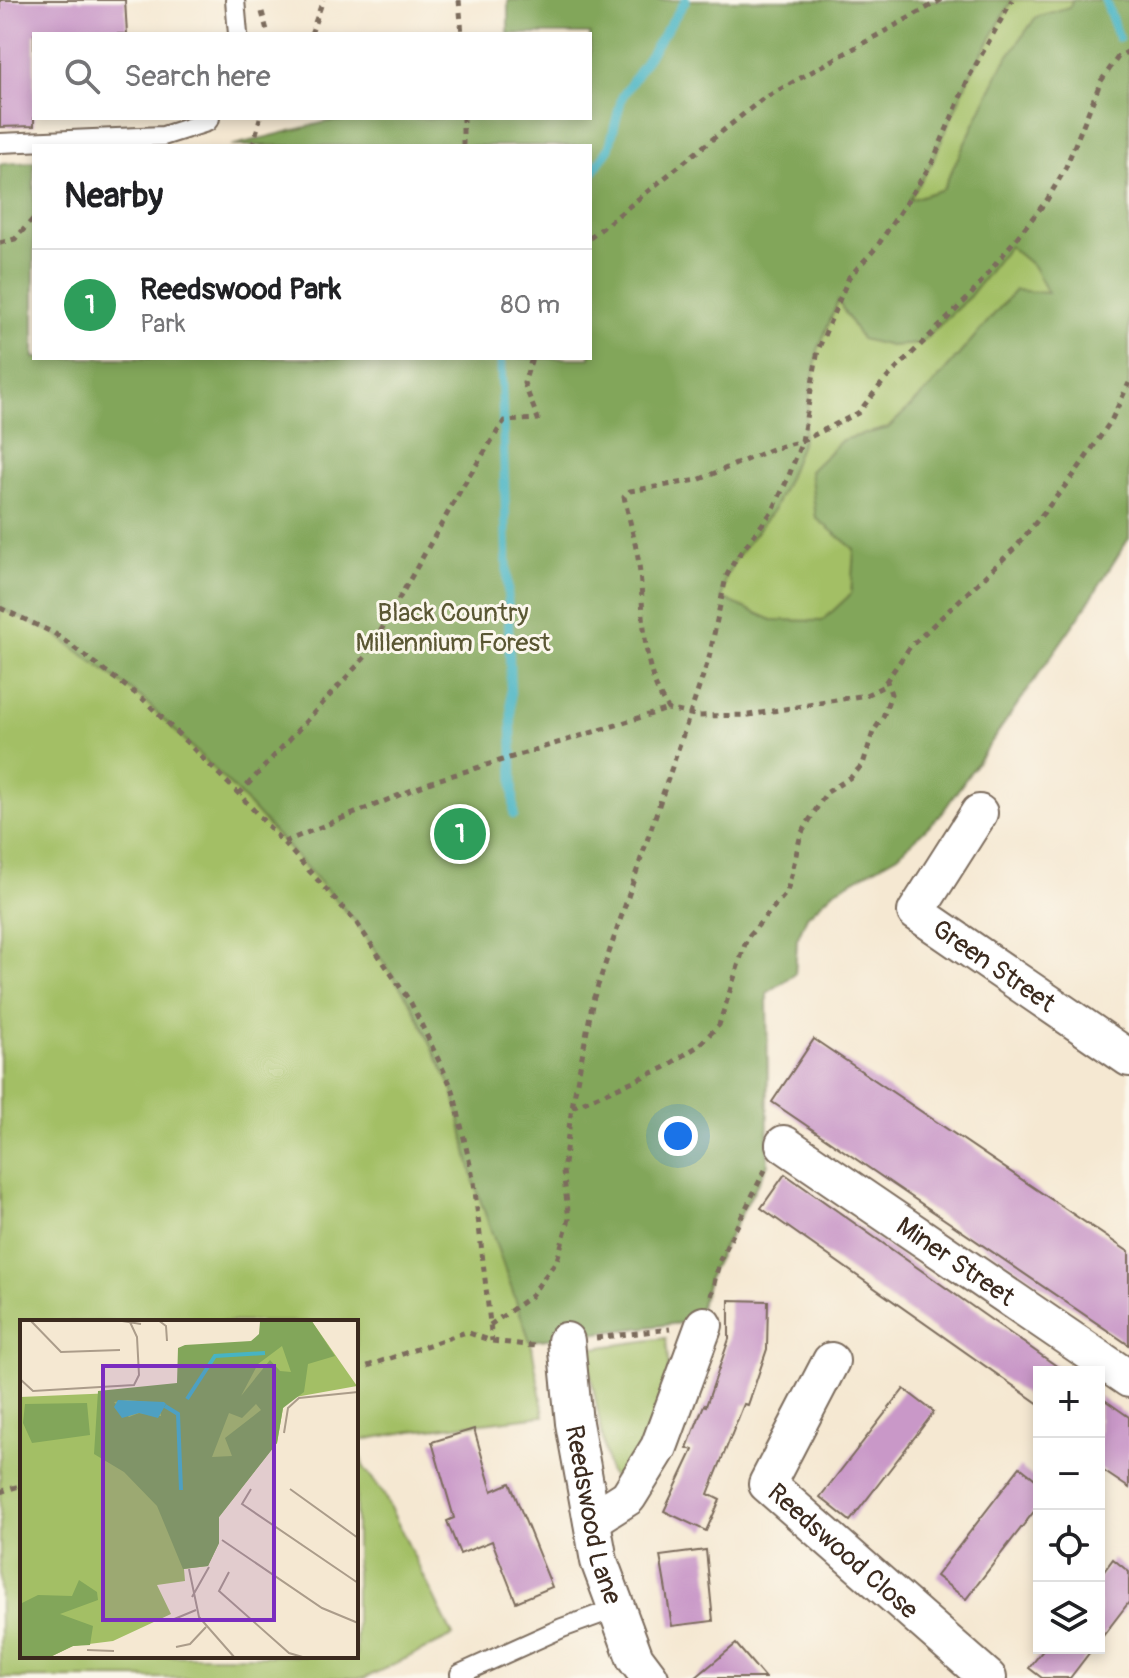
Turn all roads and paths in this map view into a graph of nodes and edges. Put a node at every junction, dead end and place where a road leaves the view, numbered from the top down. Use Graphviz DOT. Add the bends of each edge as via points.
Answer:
graph roads {
  1 [pos="235,0"];
  2 [pos="323,0"];
  3 [pos="459,0"];
  4 [pos="941,0"];
  5 [pos="1012,0"];
  6 [pos="238,32"];
  7 [pos="312,32"];
  8 [pos="462,32"];
  9 [pos="1129,51"];
  10 [pos="208,120"];
  11 [pos="261,120"];
  12 [pos="463,120"];
  13 [pos="0,143"];
  14 [pos="254,144"];
  15 [pos="463,144"];
  16 [pos="32,220"];
  17 [pos="592,234"];
  18 [pos="0,243"];
  19 [pos="531,360"];
  20 [pos="1129,383"];
  21 [pos="802,441"];
  22 [pos="0,608"];
  23 [pos="887,680"];
  24 [pos="668,709"];
  25 [pos="689,715"];
  26 [pos="239,794"];
  27 [pos="979,813"];
  28 [pos="283,843"];
  29 [pos="1129,1058"];
  30 [pos="572,1107"];
  31 [pos="784,1144"];
  32 [pos="490,1325"];
  33 [pos="704,1325"];
  34 [pos="492,1341"];
  35 [pos="566,1341"];
  36 [pos="831,1361"];
  37 [pos="358,1369"];
  38 [pos="1129,1379"];
  39 [pos="20,1486"];
  40 [pos="0,1492"];
  41 [pos="592,1520"];
  42 [pos="617,1608"];
  43 [pos="460,1674"];
  44 [pos="650,1678"];
  45 [pos="988,1678"];
  1 -- 6 [label="lane"];
  2 -- 7 [label="path"];
  3 -- 8 [label="path"];
  4 -- 17 [label="path" via="761,100"];
  5 -- 21 [label="path" via="969,77 932,163 876,248 849,277 818,350"];
  9 -- 21 [label="path" via="1101,81 1047,200 970,296 858,413"];
  10 -- 13 [label="lane" via="163,136"];
  11 -- 14 [label="path"];
  12 -- 15 [label="path"];
  16 -- 18 [label="path" via="15,239"];
  19 -- 26 [label="path" via="524,383 538,419 504,421 367,655"];
  20 -- 23 [label="path" via="1111,421 1017,546 910,647"];
  21 -- 24 [label="path" via="698,480 630,491 624,497 638,560 646,648 658,695"];
  21 -- 25 [label="path" via="773,510 726,577 709,658"];
  22 -- 26 [label="path" via="54,633 143,699"];
  23 -- 25 [label="path" via="866,695 838,700 749,715"];
  23 -- 30 [label="path" via="891,694 863,764 826,793 801,834 787,892 747,938 719,1025 664,1068"];
  24 -- 25 [label="path"];
  24 -- 28 [label="path" via="434,781"];
  25 -- 30 [label="path" via="593,1000"];
  26 -- 28 [label="path"];
  27 -- 29 [label="street, Green Street" via="916,912"];
  28 -- 32 [label="path" via="380,956 411,1003 453,1090 474,1182"];
  30 -- 32 [label="path" via="563,1171 569,1219 557,1260 530,1297"];
  31 -- 33 [label="path" via="768,1164 719,1262"];
  31 -- 38 [label="street, Miner Street"];
  32 -- 34 [label="path"];
  33 -- 35 [label="path"];
  33 -- 41 [label="street" via="659,1447 628,1497"];
  34 -- 35 [label="path" via="533,1346"];
  34 -- 37 [label="path" via="466,1332"];
  35 -- 41 [label="street, Reedswood Lane"];
  36 -- 45 [label="street, Reedswood Close" via="767,1484"];
  39 -- 40 [label="path"];
  41 -- 42 [label="street, Reedswood Lane" via="599,1561"];
  42 -- 43 [label="lane"];
  42 -- 44 [label="street, Reedswood Lane" via="635,1658"];
}
